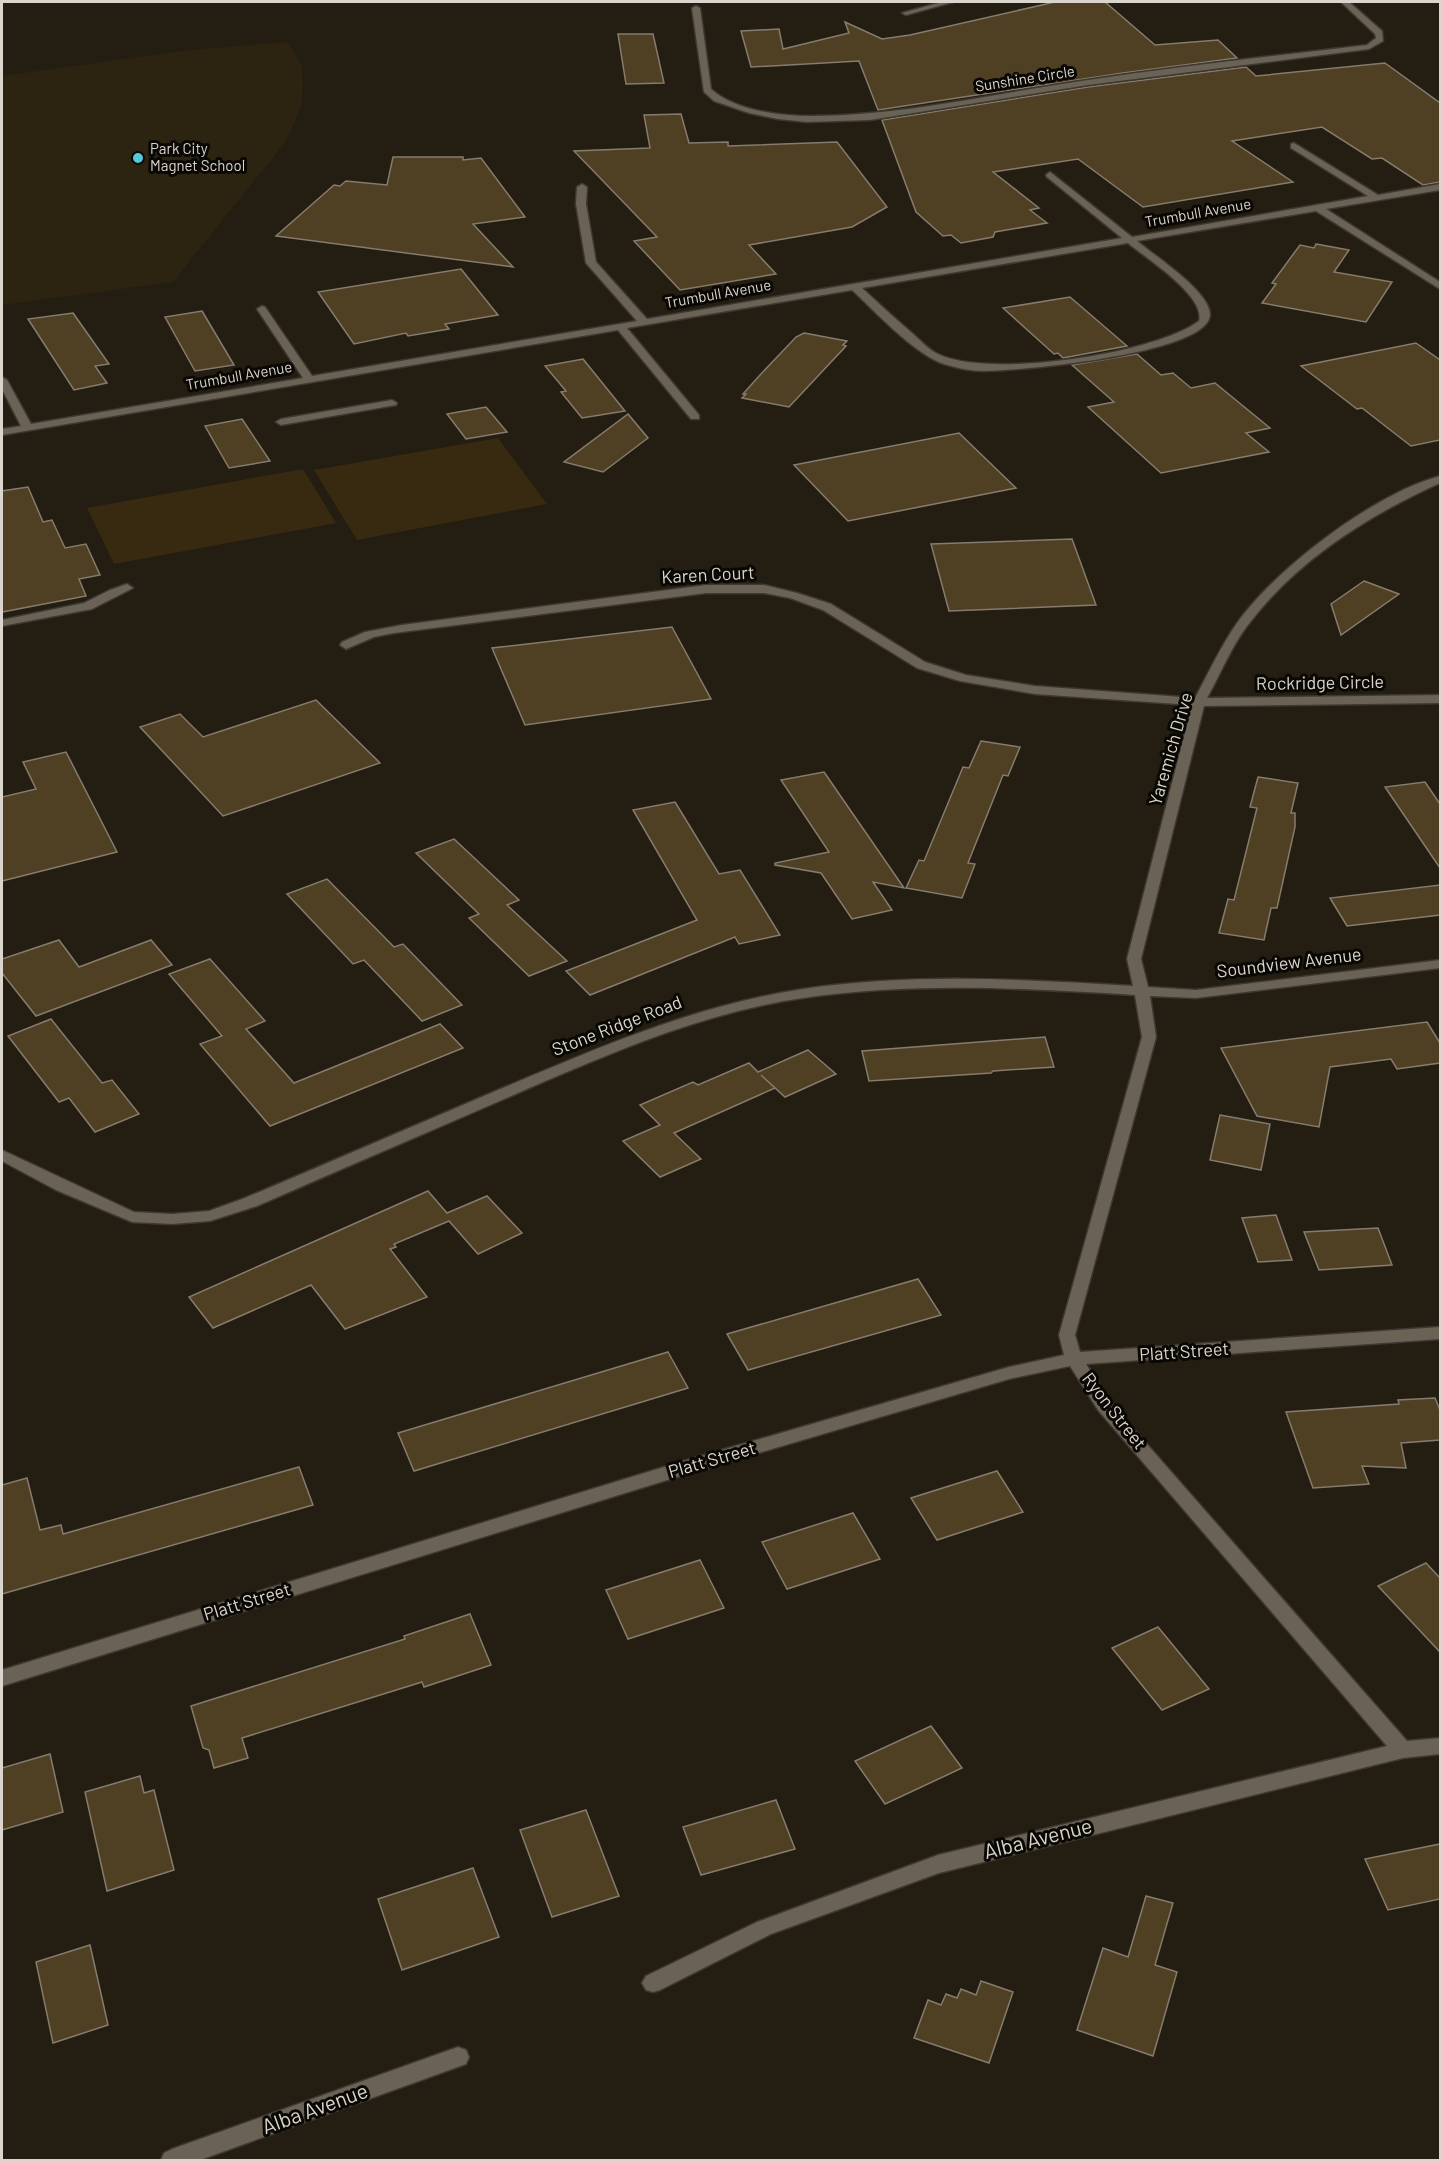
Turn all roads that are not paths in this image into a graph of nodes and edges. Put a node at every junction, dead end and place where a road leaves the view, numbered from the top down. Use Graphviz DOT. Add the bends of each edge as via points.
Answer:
graph roads {
  1 [pos="949,2"];
  2 [pos="1345,2"];
  3 [pos="696,8"];
  4 [pos="906,13"];
  5 [pos="1293,146"];
  6 [pos="1050,175"];
  7 [pos="582,187"];
  8 [pos="1440,187"];
  9 [pos="1377,198"];
  10 [pos="1318,208"];
  11 [pos="1131,239"];
  12 [pos="854,286"];
  13 [pos="1440,286"];
  14 [pos="262,309"];
  15 [pos="644,322"];
  16 [pos="620,326"];
  17 [pos="309,379"];
  18 [pos="2,380"];
  19 [pos="392,403"];
  20 [pos="695,417"];
  21 [pos="281,422"];
  22 [pos="27,427"];
  23 [pos="2,432"];
  24 [pos="1440,479"];
  25 [pos="127,588"];
  26 [pos="2,623"];
  27 [pos="346,645"];
  28 [pos="1440,699"];
  29 [pos="1199,702"];
  30 [pos="1440,964"];
  31 [pos="1142,992"];
  32 [pos="2,1155"];
  33 [pos="1440,1334"];
  34 [pos="1074,1359"];
  35 [pos="2,1678"];
  36 [pos="1440,1746"];
  37 [pos="1403,1750"];
  38 [pos="653,1983"];
  39 [pos="458,2057"];
  40 [pos="172,2160"];
  1 -- 4 [label="street"];
  2 -- 3 [label="street, Sunshine Circle" via="1379,33 1380,39 1369,47 1111,79 889,114 807,118 752,111 717,99 707,90"];
  5 -- 9 [label="street"];
  6 -- 11 [label="street"];
  7 -- 15 [label="street" via="580,204 591,263"];
  8 -- 9 [label="street, Trumbull Avenue"];
  9 -- 10 [label="street, Trumbull Avenue"];
  10 -- 11 [label="street, Trumbull Avenue"];
  10 -- 13 [label="street"];
  11 -- 12 [label="street, Trumbull Avenue"];
  11 -- 12 [label="street" via="1190,288 1203,304 1203,322 1193,331 1107,355 1010,368 964,366 931,355"];
  12 -- 15 [label="street, Trumbull Avenue"];
  14 -- 17 [label="street"];
  15 -- 16 [label="street, Trumbull Avenue"];
  16 -- 17 [label="street, Trumbull Avenue"];
  16 -- 20 [label="street"];
  17 -- 22 [label="street, Trumbull Avenue"];
  18 -- 22 [label="street"];
  19 -- 21 [label="street"];
  22 -- 23 [label="street, Trumbull Avenue"];
  24 -- 29 [label="street, Yaremich Drive" via="1395,499 1337,534 1269,591 1240,627"];
  25 -- 26 [label="street" via="88,606"];
  27 -- 29 [label="street, Karen Court" via="357,638 411,627 706,589 764,590 827,607 921,664 964,678 1035,690"];
  28 -- 29 [label="street, Rockridge Circle"];
  29 -- 31 [label="street, Yaremich Drive" via="1134,959"];
  30 -- 31 [label="street, Soundview Avenue" via="1196,994"];
  31 -- 32 [label="street, Stone Ridge Road" via="967,983 879,986 802,994 688,1018 210,1216 132,1217"];
  31 -- 34 [label="street, Ryon Street" via="1149,1037 1067,1335"];
  33 -- 34 [label="street, Platt Street"];
  34 -- 35 [label="street, Platt Street" via="1009,1373 688,1467"];
  34 -- 37 [label="street, Ryon Street" via="1104,1406"];
  36 -- 37 [label="street, Alba Avenue"];
  37 -- 38 [label="street, Alba Avenue" via="938,1864 764,1928"];
  39 -- 40 [label="street, Alba Avenue"];
}
